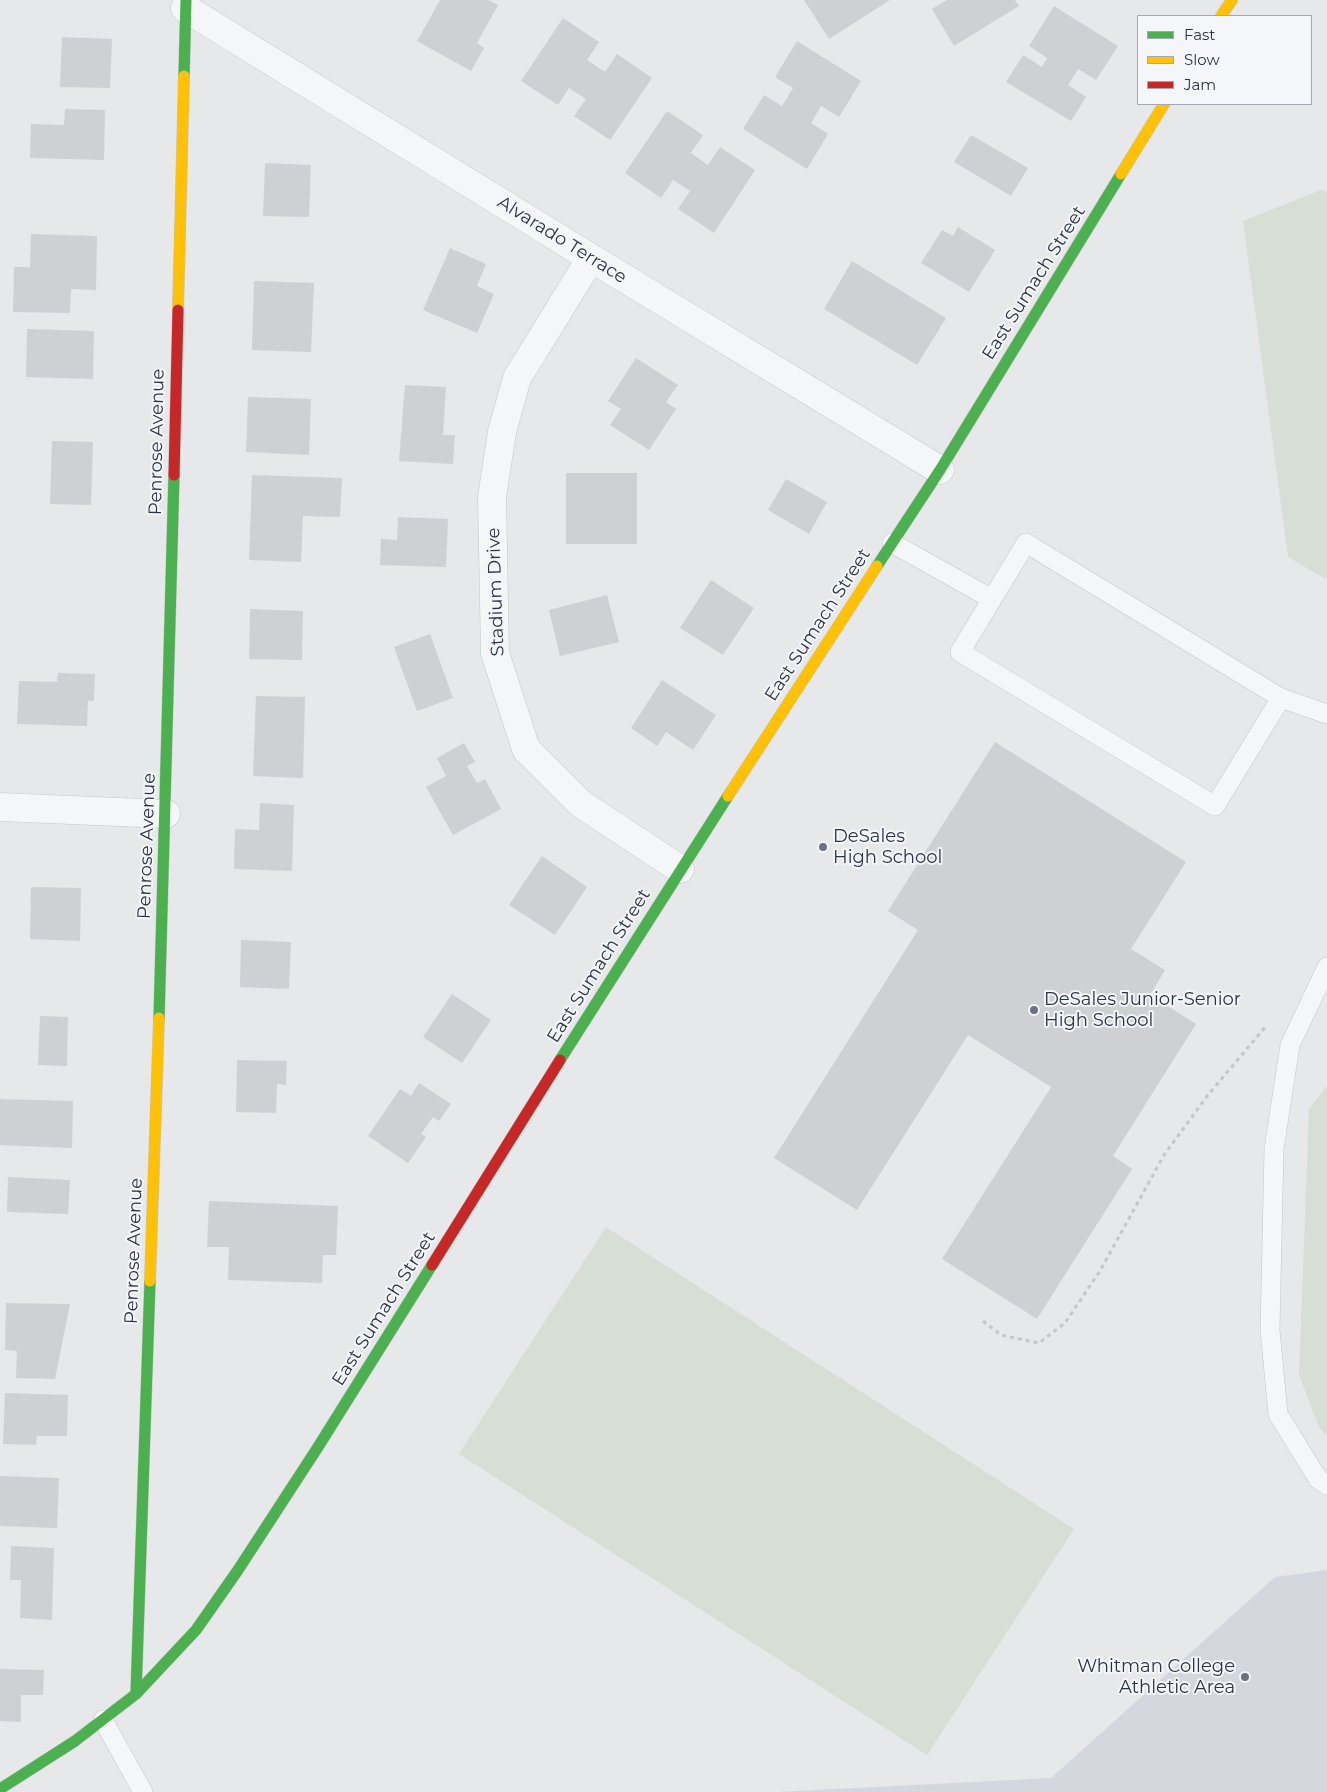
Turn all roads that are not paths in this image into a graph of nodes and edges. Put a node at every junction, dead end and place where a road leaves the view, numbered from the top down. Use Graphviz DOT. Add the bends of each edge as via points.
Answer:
graph roads {
  1 [pos="1232,0"];
  2 [pos="186,4"];
  3 [pos="1222,15"];
  4 [pos="1163,105"];
  5 [pos="591,258"];
  6 [pos="940,470"];
  7 [pos="892,543"];
  8 [pos="992,599"];
  9 [pos="1281,698"];
  10 [pos="1327,714"];
  11 [pos="0,807"];
  12 [pos="166,814"];
  13 [pos="680,869"];
  14 [pos="1327,968"];
  15 [pos="1327,1485"];
  16 [pos="136,1694"];
  17 [pos="103,1720"];
  18 [pos="0,1790"];
  19 [pos="143,1792"];
  1 -- 3 [label="street"];
  2 -- 5 [label="street, Alvarado Terrace"];
  2 -- 12 [label="street, Penrose Avenue"];
  4 -- 6 [label="street, East Sumach Street"];
  5 -- 6 [label="street, Alvarado Terrace"];
  5 -- 13 [label="street, Stadium Drive" via="517,378 502,432 492,497 495,653 526,749 581,804"];
  6 -- 7 [label="street, East Sumach Street"];
  7 -- 8 [label="lane"];
  7 -- 13 [label="street, East Sumach Street"];
  8 -- 9 [label="lane" via="1026,544"];
  8 -- 9 [label="lane" via="960,652 1215,806"];
  9 -- 10 [label="lane"];
  11 -- 12 [label="street"];
  12 -- 16 [label="street, Penrose Avenue"];
  13 -- 16 [label="street, East Sumach Street" via="238,1570 196,1630"];
  14 -- 15 [label="lane" via="1288,1054 1274,1149 1270,1330 1278,1414 1318,1479"];
  16 -- 17 [label="street, East Sumach Street"];
  17 -- 18 [label="street, East Sumach Street"];
  17 -- 19 [label="lane"];
}
